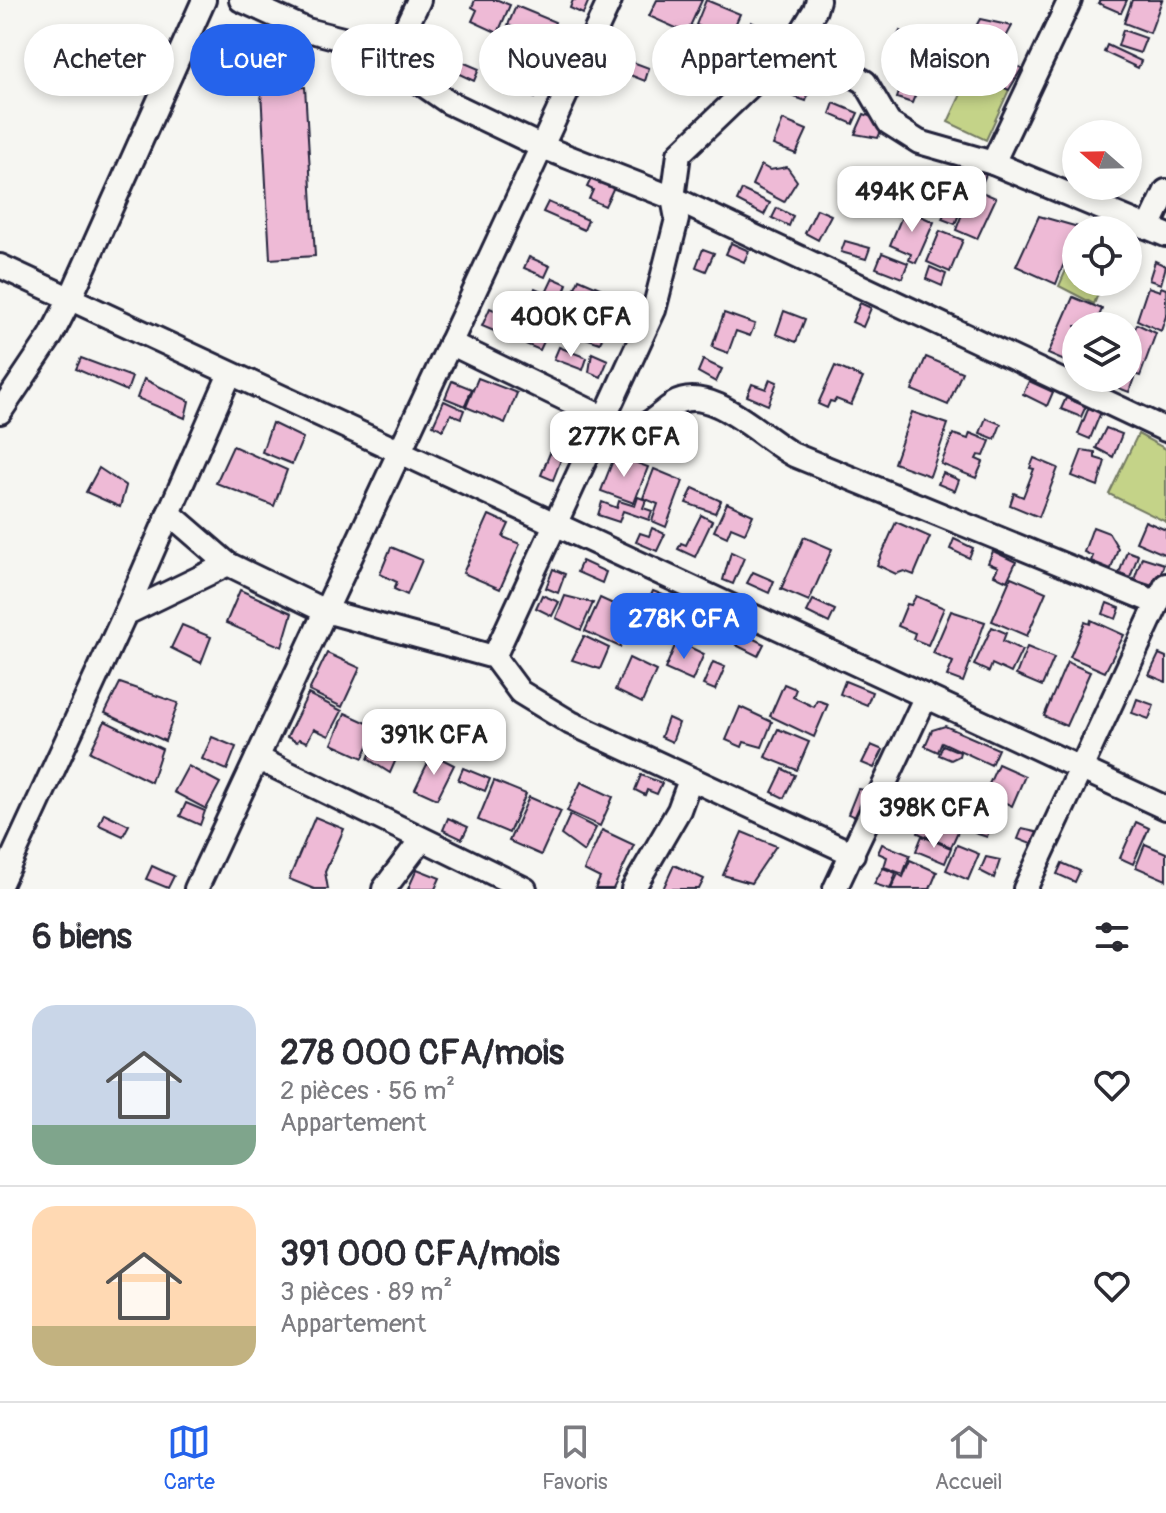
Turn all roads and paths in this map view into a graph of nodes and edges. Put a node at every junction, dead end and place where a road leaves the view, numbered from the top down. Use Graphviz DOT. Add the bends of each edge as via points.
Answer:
graph roads {
  1 [pos="204,0"];
  2 [pos="241,0"];
  3 [pos="419,0"];
  4 [pos="610,0"];
  5 [pos="818,0"];
  6 [pos="1070,0"];
  7 [pos="407,24"];
  8 [pos="807,24"];
  9 [pos="331,36"];
  10 [pos="865,82"];
  11 [pos="438,96"];
  12 [pos="740,96"];
  13 [pos="540,146"];
  14 [pos="993,163"];
  15 [pos="1166,191"];
  16 [pos="673,198"];
  17 [pos="1158,231"];
  18 [pos="0,266"];
  19 [pos="70,299"];
  20 [pos="450,343"];
  21 [pos="229,376"];
  22 [pos="0,412"];
  23 [pos="605,421"];
  24 [pos="1166,430"];
  25 [pos="399,452"];
  26 [pos="169,513"];
  27 [pos="556,524"];
  28 [pos="228,564"];
  29 [pos="1162,594"];
  30 [pos="325,611"];
  31 [pos="125,614"];
  32 [pos="494,657"];
  33 [pos="926,696"];
  34 [pos="257,758"];
  35 [pos="1079,767"];
  36 [pos="690,780"];
  37 [pos="1166,808"];
  38 [pos="421,840"];
  39 [pos="853,854"];
  40 [pos="0,885"];
  41 [pos="196,889"];
  42 [pos="384,889"];
  43 [pos="525,889"];
  44 [pos="633,889"];
  45 [pos="835,889"];
  46 [pos="1025,889"];
  1 -- 19 [label="street"];
  2 -- 9 [label="street"];
  3 -- 7 [label="street"];
  4 -- 13 [label="street"];
  5 -- 8 [label="street"];
  6 -- 14 [label="street"];
  10 -- 14 [label="street" via="898,131"];
  11 -- 13 [label="street"];
  12 -- 16 [label="street" via="679,154"];
  13 -- 16 [label="street"];
  13 -- 20 [label="street"];
  14 -- 17 [label="street"];
  15 -- 17 [label="street"];
  16 -- 23 [label="street" via="677,219 654,310"];
  16 -- 24 [label="street"];
  18 -- 19 [label="street"];
  19 -- 21 [label="street"];
  19 -- 22 [label="street"];
  20 -- 23 [label="street"];
  20 -- 25 [label="street"];
  21 -- 25 [label="street"];
  21 -- 26 [label="street"];
  23 -- 27 [label="street"];
  23 -- 29 [label="street" via="636,429 675,404 700,399 794,455"];
  25 -- 27 [label="street"];
  25 -- 30 [label="street"];
  26 -- 28 [label="street"];
  26 -- 31 [label="street"];
  27 -- 32 [label="street"];
  27 -- 33 [label="street"];
  28 -- 30 [label="street"];
  28 -- 31 [label="street"];
  29 -- 35 [label="street"];
  30 -- 32 [label="street"];
  30 -- 34 [label="street"];
  31 -- 40 [label="street"];
  32 -- 36 [label="street" via="520,692 571,723"];
  33 -- 35 [label="street"];
  33 -- 39 [label="street"];
  34 -- 38 [label="street"];
  34 -- 41 [label="street"];
  35 -- 37 [label="street"];
  35 -- 46 [label="street"];
  36 -- 39 [label="street"];
  36 -- 44 [label="street" via="679,810"];
  38 -- 42 [label="street"];
  38 -- 43 [label="street"];
  39 -- 45 [label="street"];
}
